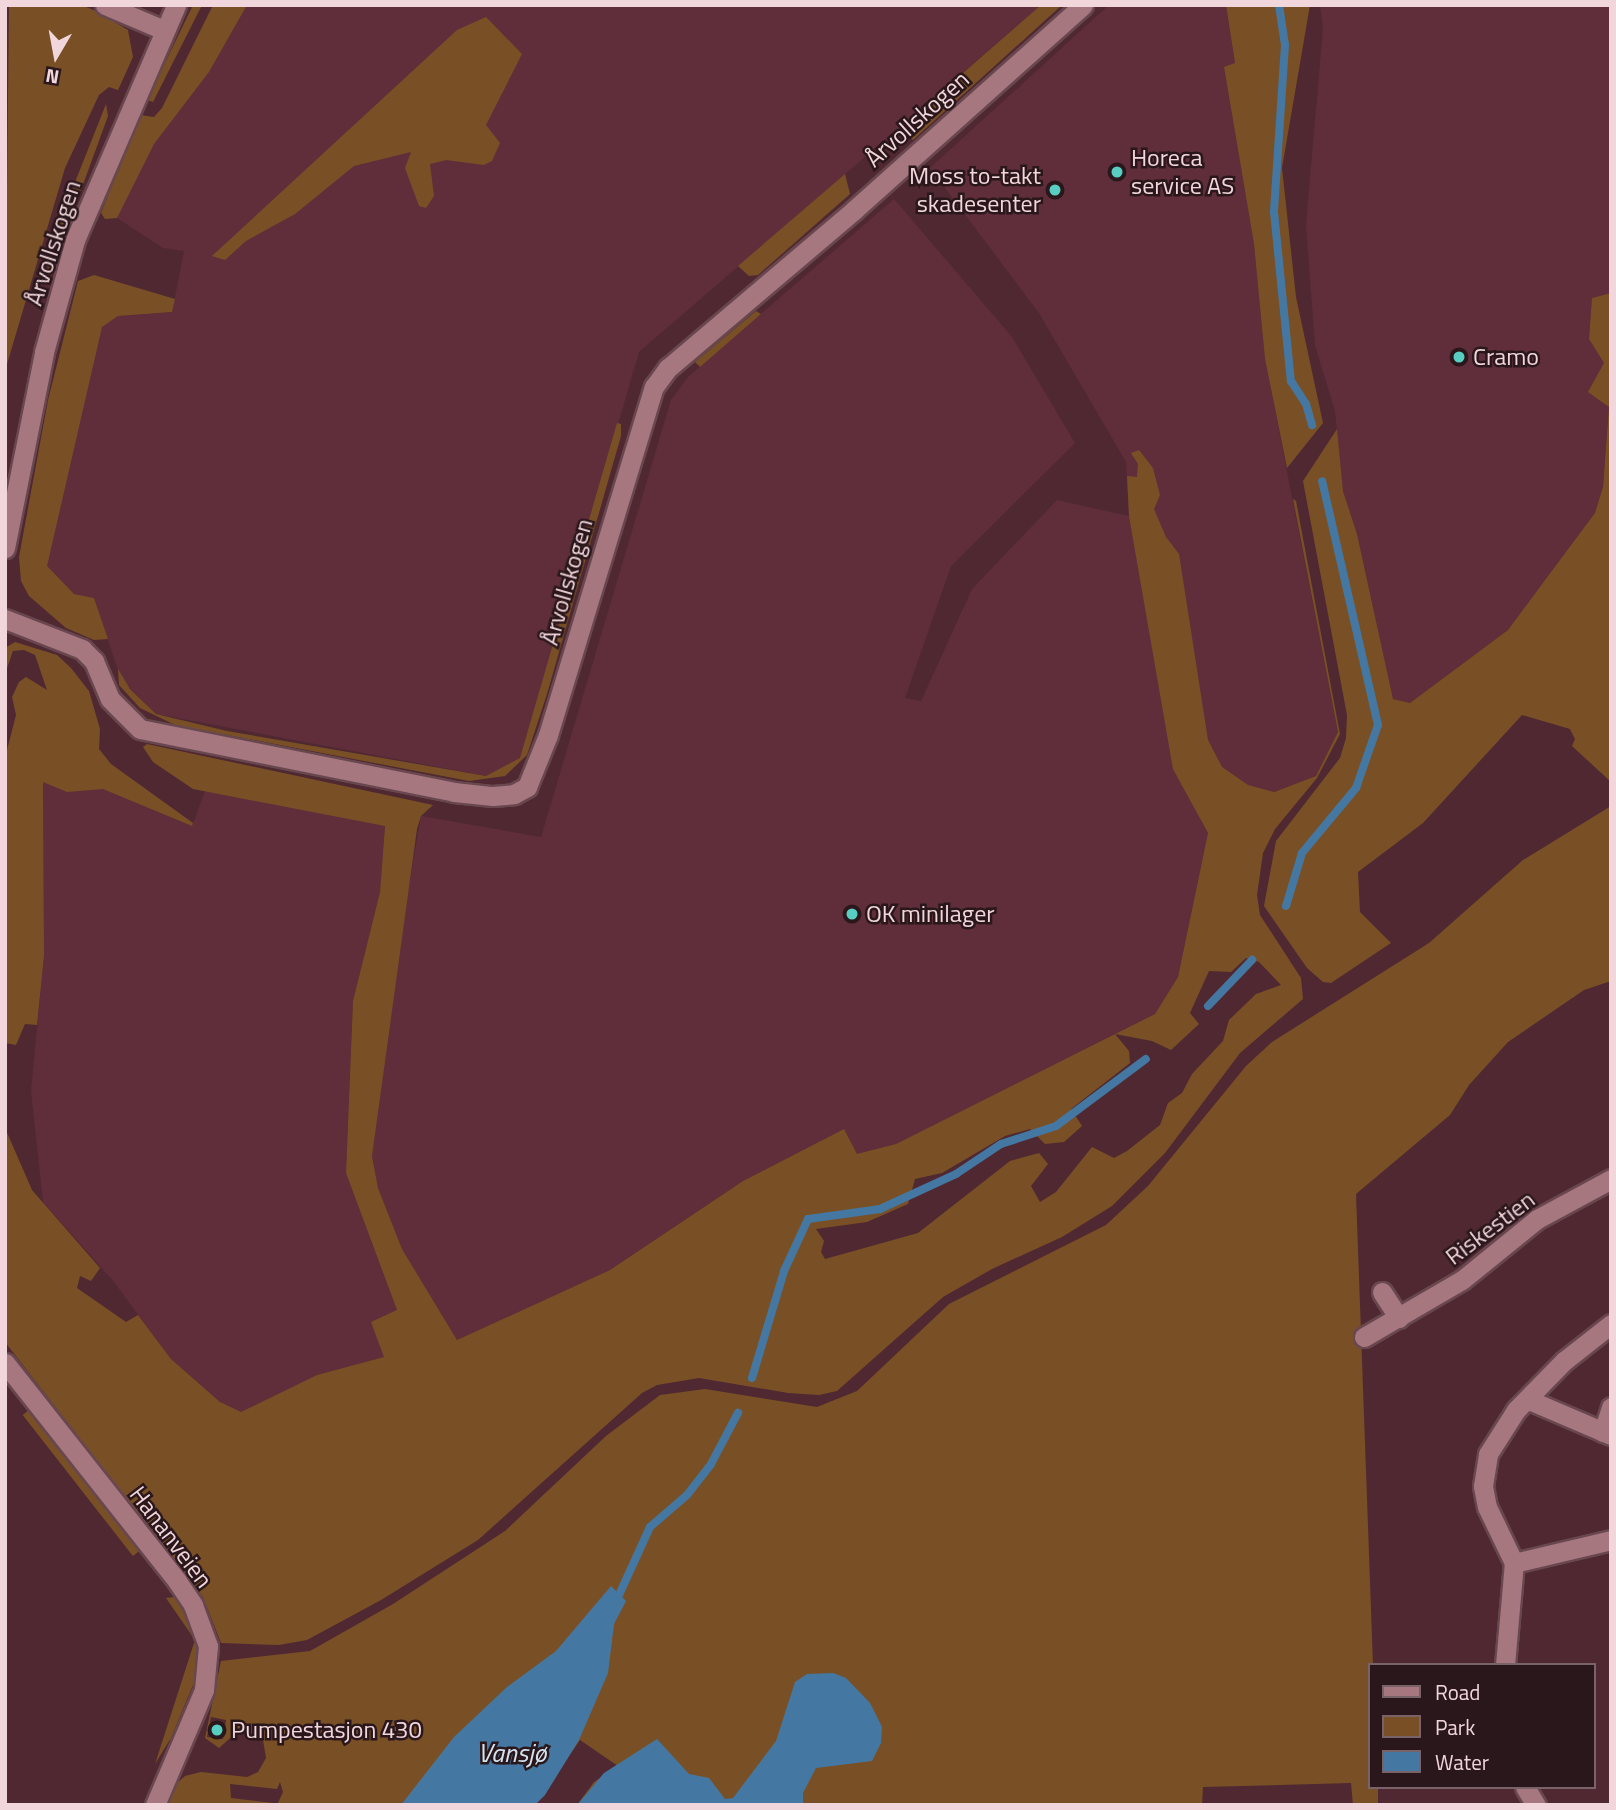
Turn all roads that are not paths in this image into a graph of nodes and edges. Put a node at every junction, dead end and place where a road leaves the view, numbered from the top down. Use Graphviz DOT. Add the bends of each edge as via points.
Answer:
graph roads {
  1 [pos="105,5"];
  2 [pos="176,5"];
  3 [pos="1083,5"];
  4 [pos="164,30"];
  5 [pos="5,548"];
  6 [pos="5,619"];
  7 [pos="1611,1179"];
  8 [pos="1382,1293"];
  9 [pos="1399,1318"];
  10 [pos="1611,1324"];
  11 [pos="1364,1337"];
  12 [pos="5,1363"];
  13 [pos="1529,1400"];
  14 [pos="1611,1407"];
  15 [pos="1607,1433"];
  16 [pos="1611,1540"];
  17 [pos="1514,1563"];
  18 [pos="1505,1663"];
  19 [pos="1526,1789"];
  20 [pos="155,1805"];
  21 [pos="1536,1805"];
  1 -- 4 [label="street"];
  2 -- 4 [label="street, Årvollskogen"];
  3 -- 6 [label="street, Årvollskogen" via="854,211 668,368 654,387 548,736 527,787 493,796 454,792 140,729 110,699 94,661 82,649"];
  4 -- 5 [label="street, Årvollskogen" via="75,240 41,365"];
  7 -- 9 [label="street, Riskestien" via="1537,1219 1462,1280"];
  8 -- 9 [label="street"];
  9 -- 11 [label="street, Riskestien"];
  10 -- 13 [label="street" via="1564,1361"];
  12 -- 20 [label="street, Hananveien" via="177,1581 193,1605 208,1646 204,1690"];
  13 -- 15 [label="street"];
  13 -- 17 [label="street" via="1502,1427 1488,1454 1483,1486 1487,1507"];
  14 -- 15 [label="street"];
  16 -- 17 [label="street"];
  17 -- 18 [label="street"];
  19 -- 21 [label="street"];
}
